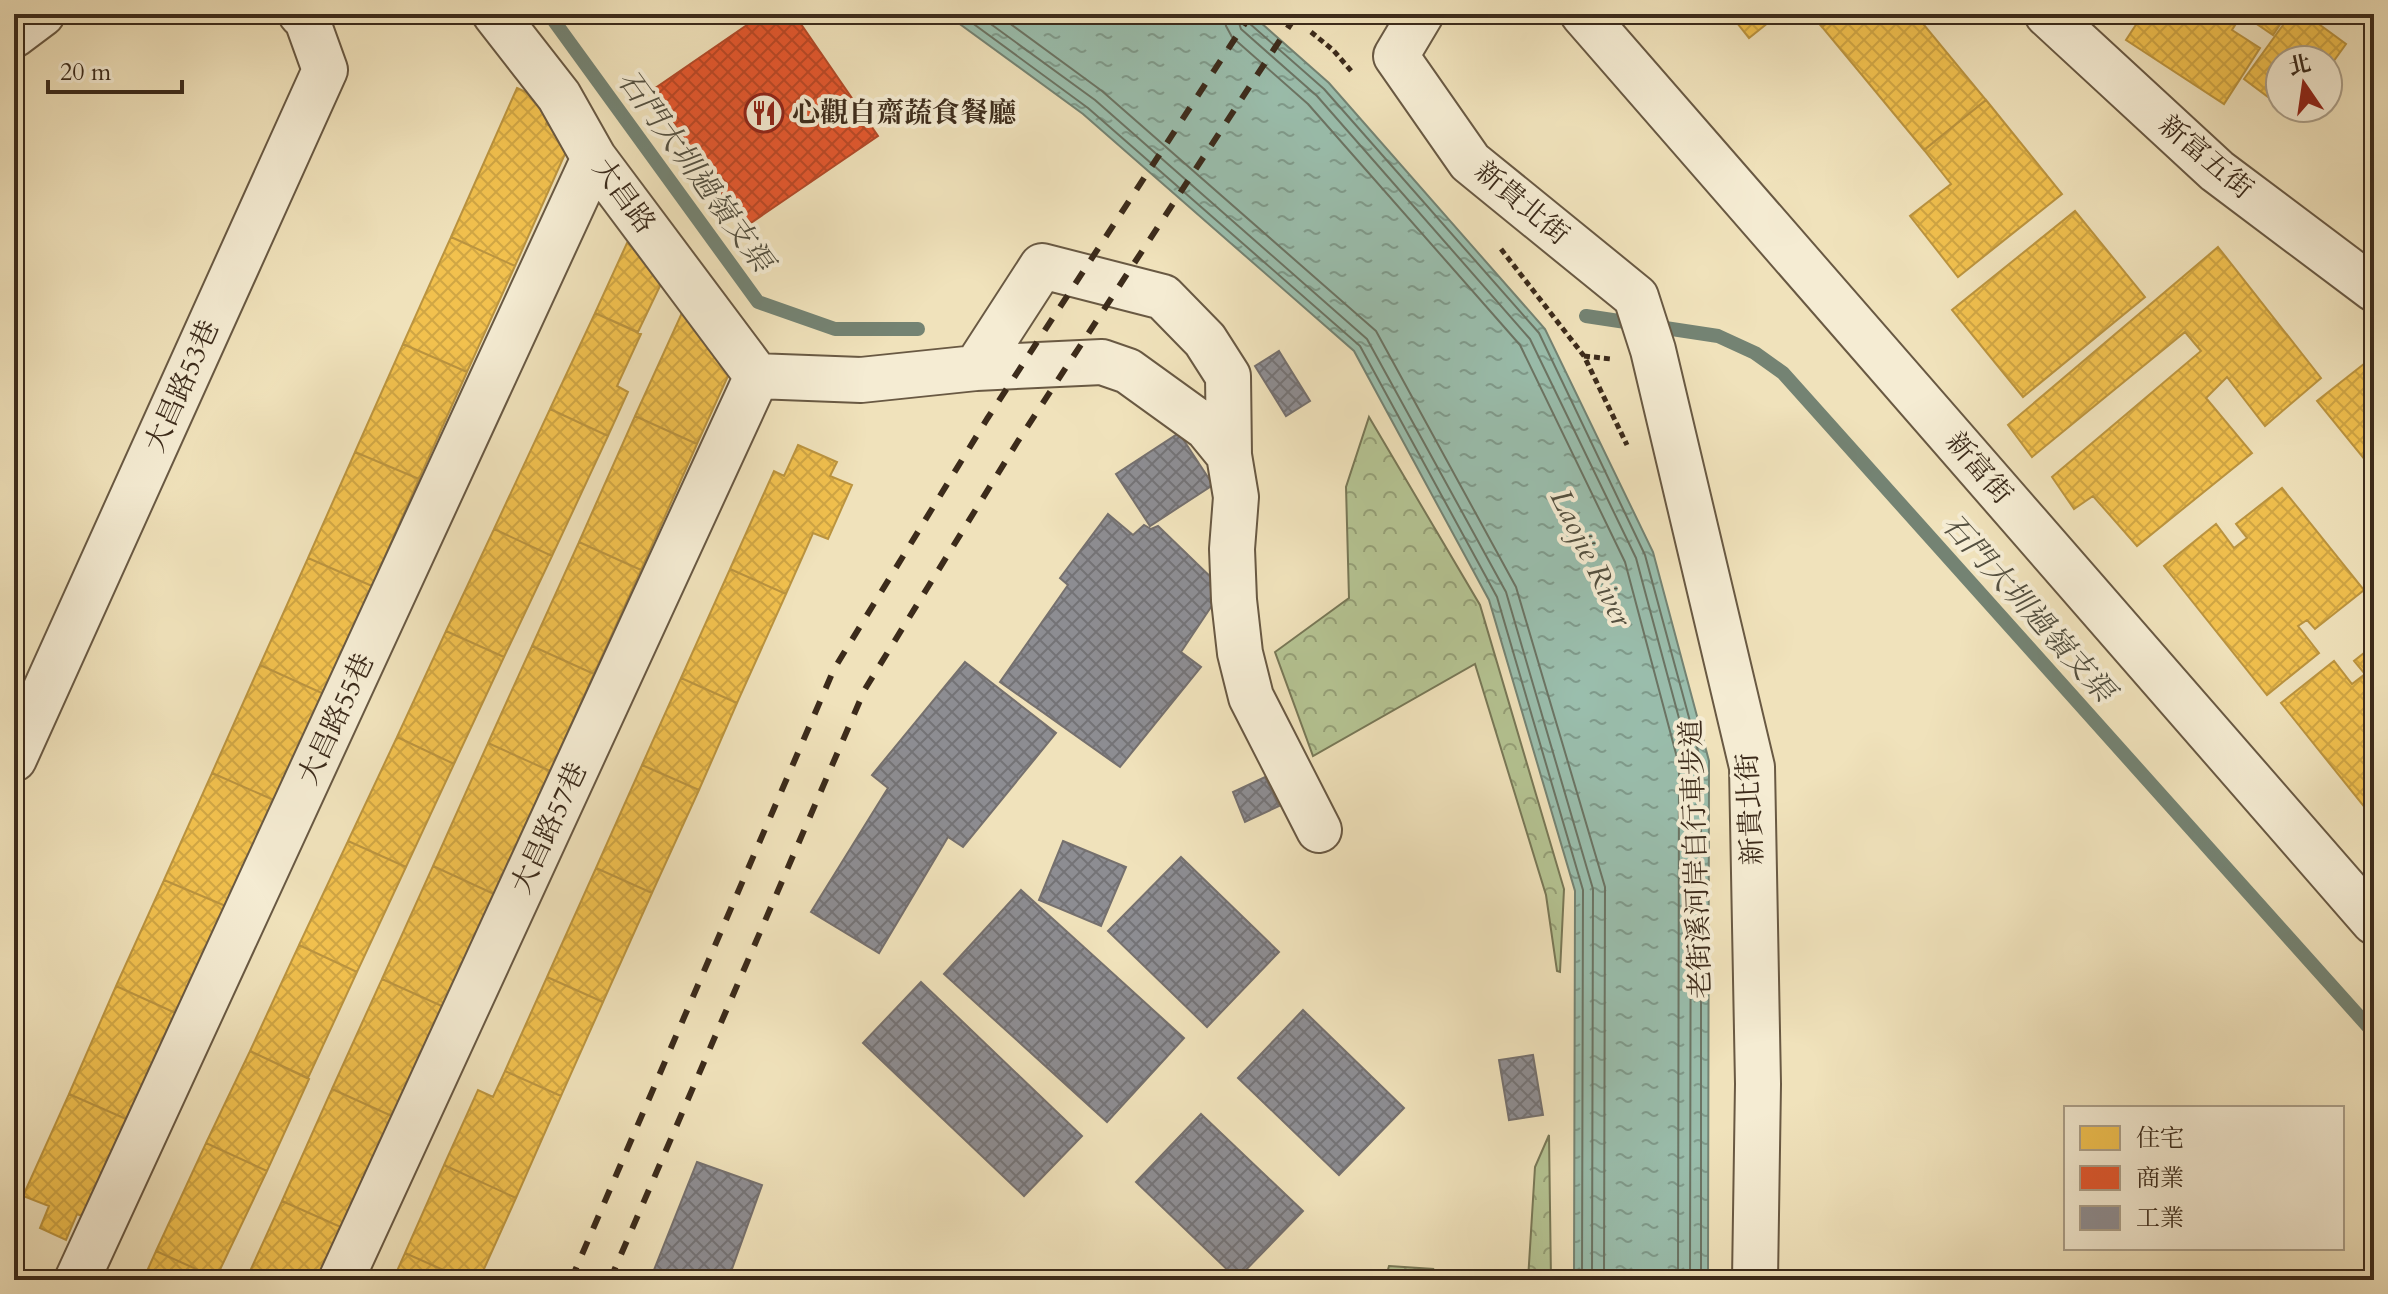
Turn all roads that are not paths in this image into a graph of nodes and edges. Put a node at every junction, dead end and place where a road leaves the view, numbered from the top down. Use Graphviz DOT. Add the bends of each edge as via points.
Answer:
graph roads {
  1 [pos="42,14"];
  2 [pos="301,14"];
  3 [pos="495,14"];
  4 [pos="1421,14"];
  5 [pos="1583,14"];
  6 [pos="2047,14"];
  7 [pos="14,35"];
  8 [pos="594,158"];
  9 [pos="2374,289"];
  10 [pos="976,368"];
  11 [pos="757,376"];
  12 [pos="1229,455"];
  13 [pos="14,759"];
  14 [pos="1319,830"];
  15 [pos="2374,922"];
  16 [pos="77,1280"];
  17 [pos="341,1280"];
  18 [pos="1755,1280"];
  1 -- 7 [label="street"];
  2 -- 13 [label="street, 大昌路53巷" via="325,70"];
  3 -- 8 [label="street, 大昌路" via="559,96"];
  4 -- 18 [label="street, 新貴北街" via="1396,56 1470,162 1636,297 1653,350 1752,767 1758,1084"];
  5 -- 15 [label="street, 新富街"];
  6 -- 9 [label="street, 新富五街" via="2217,171"];
  8 -- 11 [label="street, 大昌路"];
  8 -- 16 [label="street, 大昌路55巷"];
  10 -- 11 [label="street" via="861,380"];
  10 -- 12 [label="street" via="1102,362 1128,371 1207,428"];
  10 -- 12 [label="street" via="1042,266 1163,297 1205,340 1228,376"];
  11 -- 17 [label="street, 大昌路57巷"];
  12 -- 14 [label="street" via="1236,497 1232,549 1240,653 1251,697"];
}
